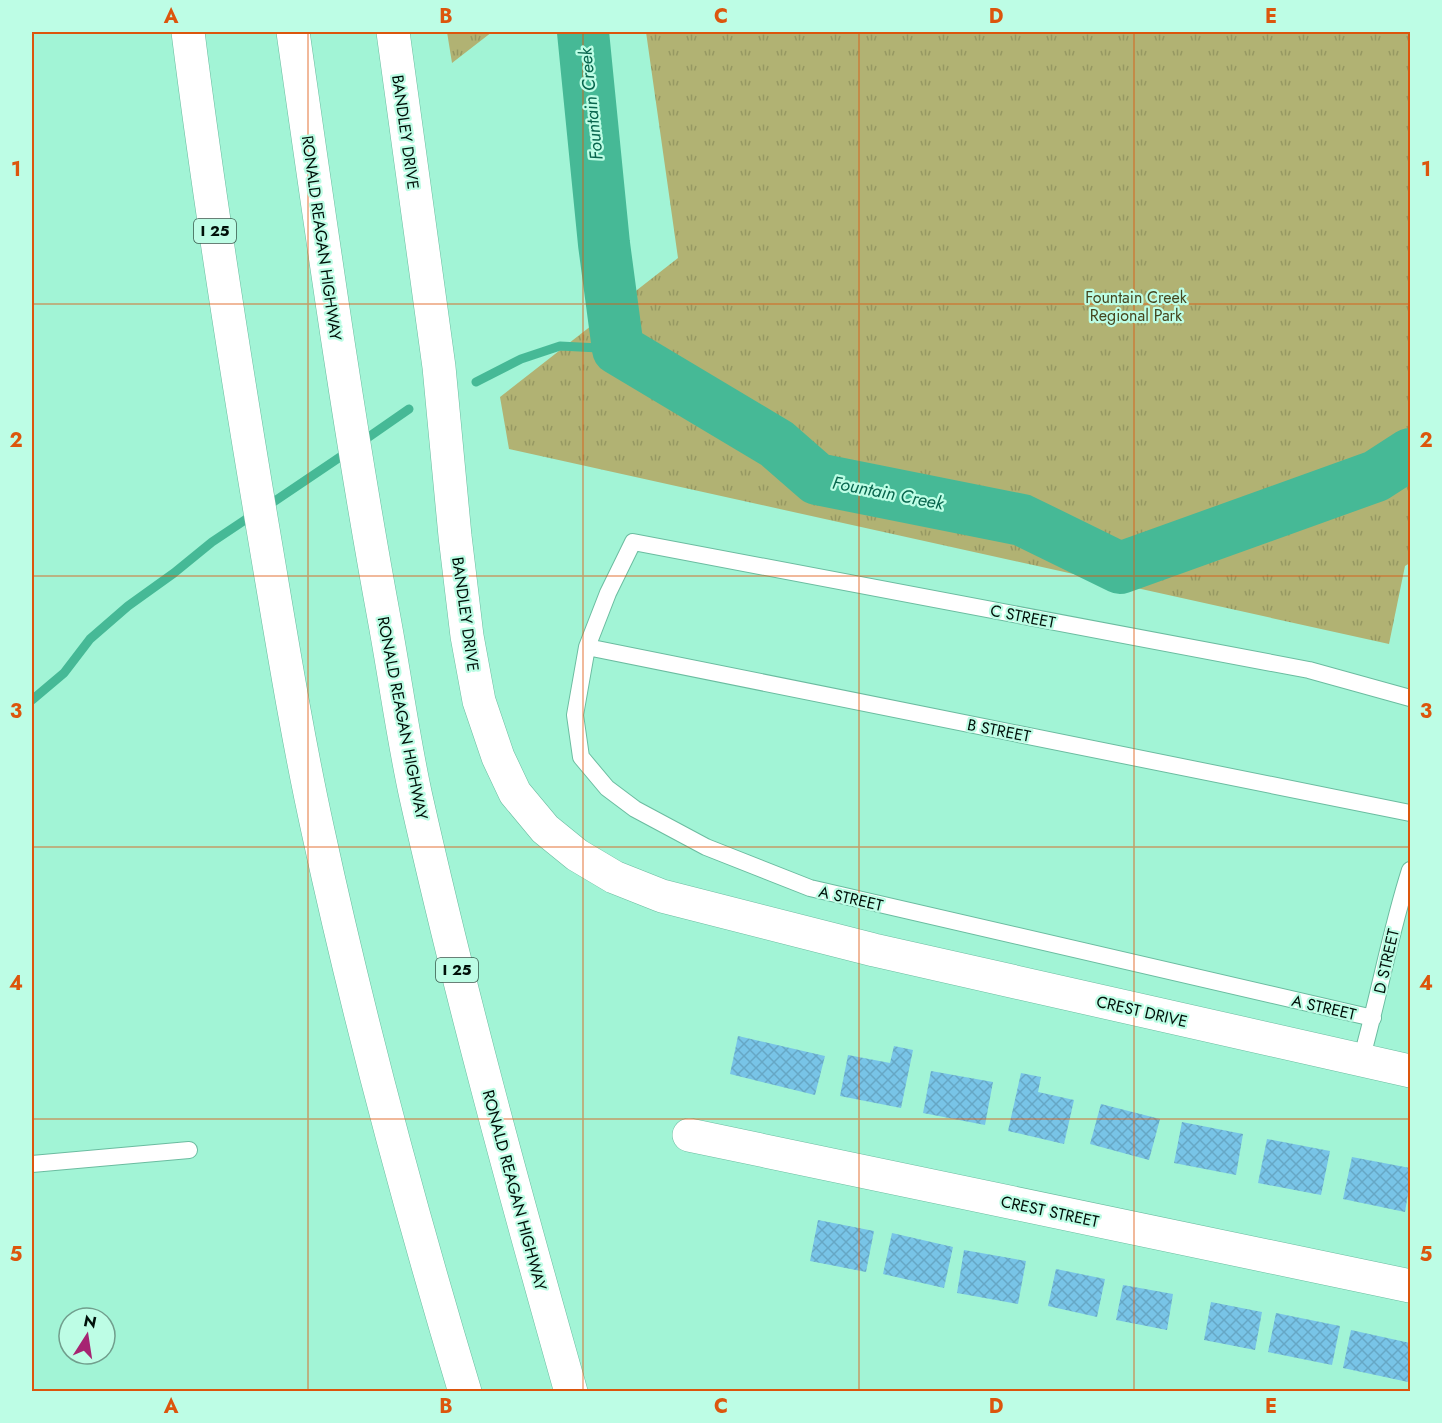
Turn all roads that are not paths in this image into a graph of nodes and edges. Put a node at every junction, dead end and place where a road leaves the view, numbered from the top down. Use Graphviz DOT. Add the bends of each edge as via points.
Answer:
graph roads {
  1 [pos="188,32"];
  2 [pos="293,32"];
  3 [pos="393,32"];
  4 [pos="633,542"];
  5 [pos="587,647"];
  6 [pos="1410,698"];
  7 [pos="1410,813"];
  8 [pos="1410,870"];
  9 [pos="873,950"];
  10 [pos="1373,1018"];
  11 [pos="1361,1060"];
  12 [pos="1410,1071"];
  13 [pos="689,1135"];
  14 [pos="189,1150"];
  15 [pos="32,1164"];
  16 [pos="1410,1286"];
  17 [pos="465,1392"];
  18 [pos="571,1392"];
  1 -- 17 [label="main road, I 25" via="246,431 317,829 364,1032"];
  2 -- 18 [label="main road, RONALD REAGAN HIGHWAY / I 25" via="346,395 416,793 498,1132"];
  3 -- 9 [label="main road, BANDLEY DRIVE" via="439,367 467,636 479,700 515,793 545,829 614,878 662,897"];
  4 -- 5 [label="lane, A STREET"];
  4 -- 6 [label="lane, C STREET" via="1309,670"];
  5 -- 7 [label="lane, B STREET"];
  5 -- 10 [label="lane, A STREET" via="575,716 581,757 607,788 706,847 810,888"];
  8 -- 10 [label="lane, D STREET"];
  9 -- 11 [label="main road, CREST DRIVE"];
  10 -- 11 [label="lane, D STREET"];
  11 -- 12 [label="main road, CREST DRIVE"];
  13 -- 16 [label="main road, CREST STREET"];
  14 -- 15 [label="lane"];
}
